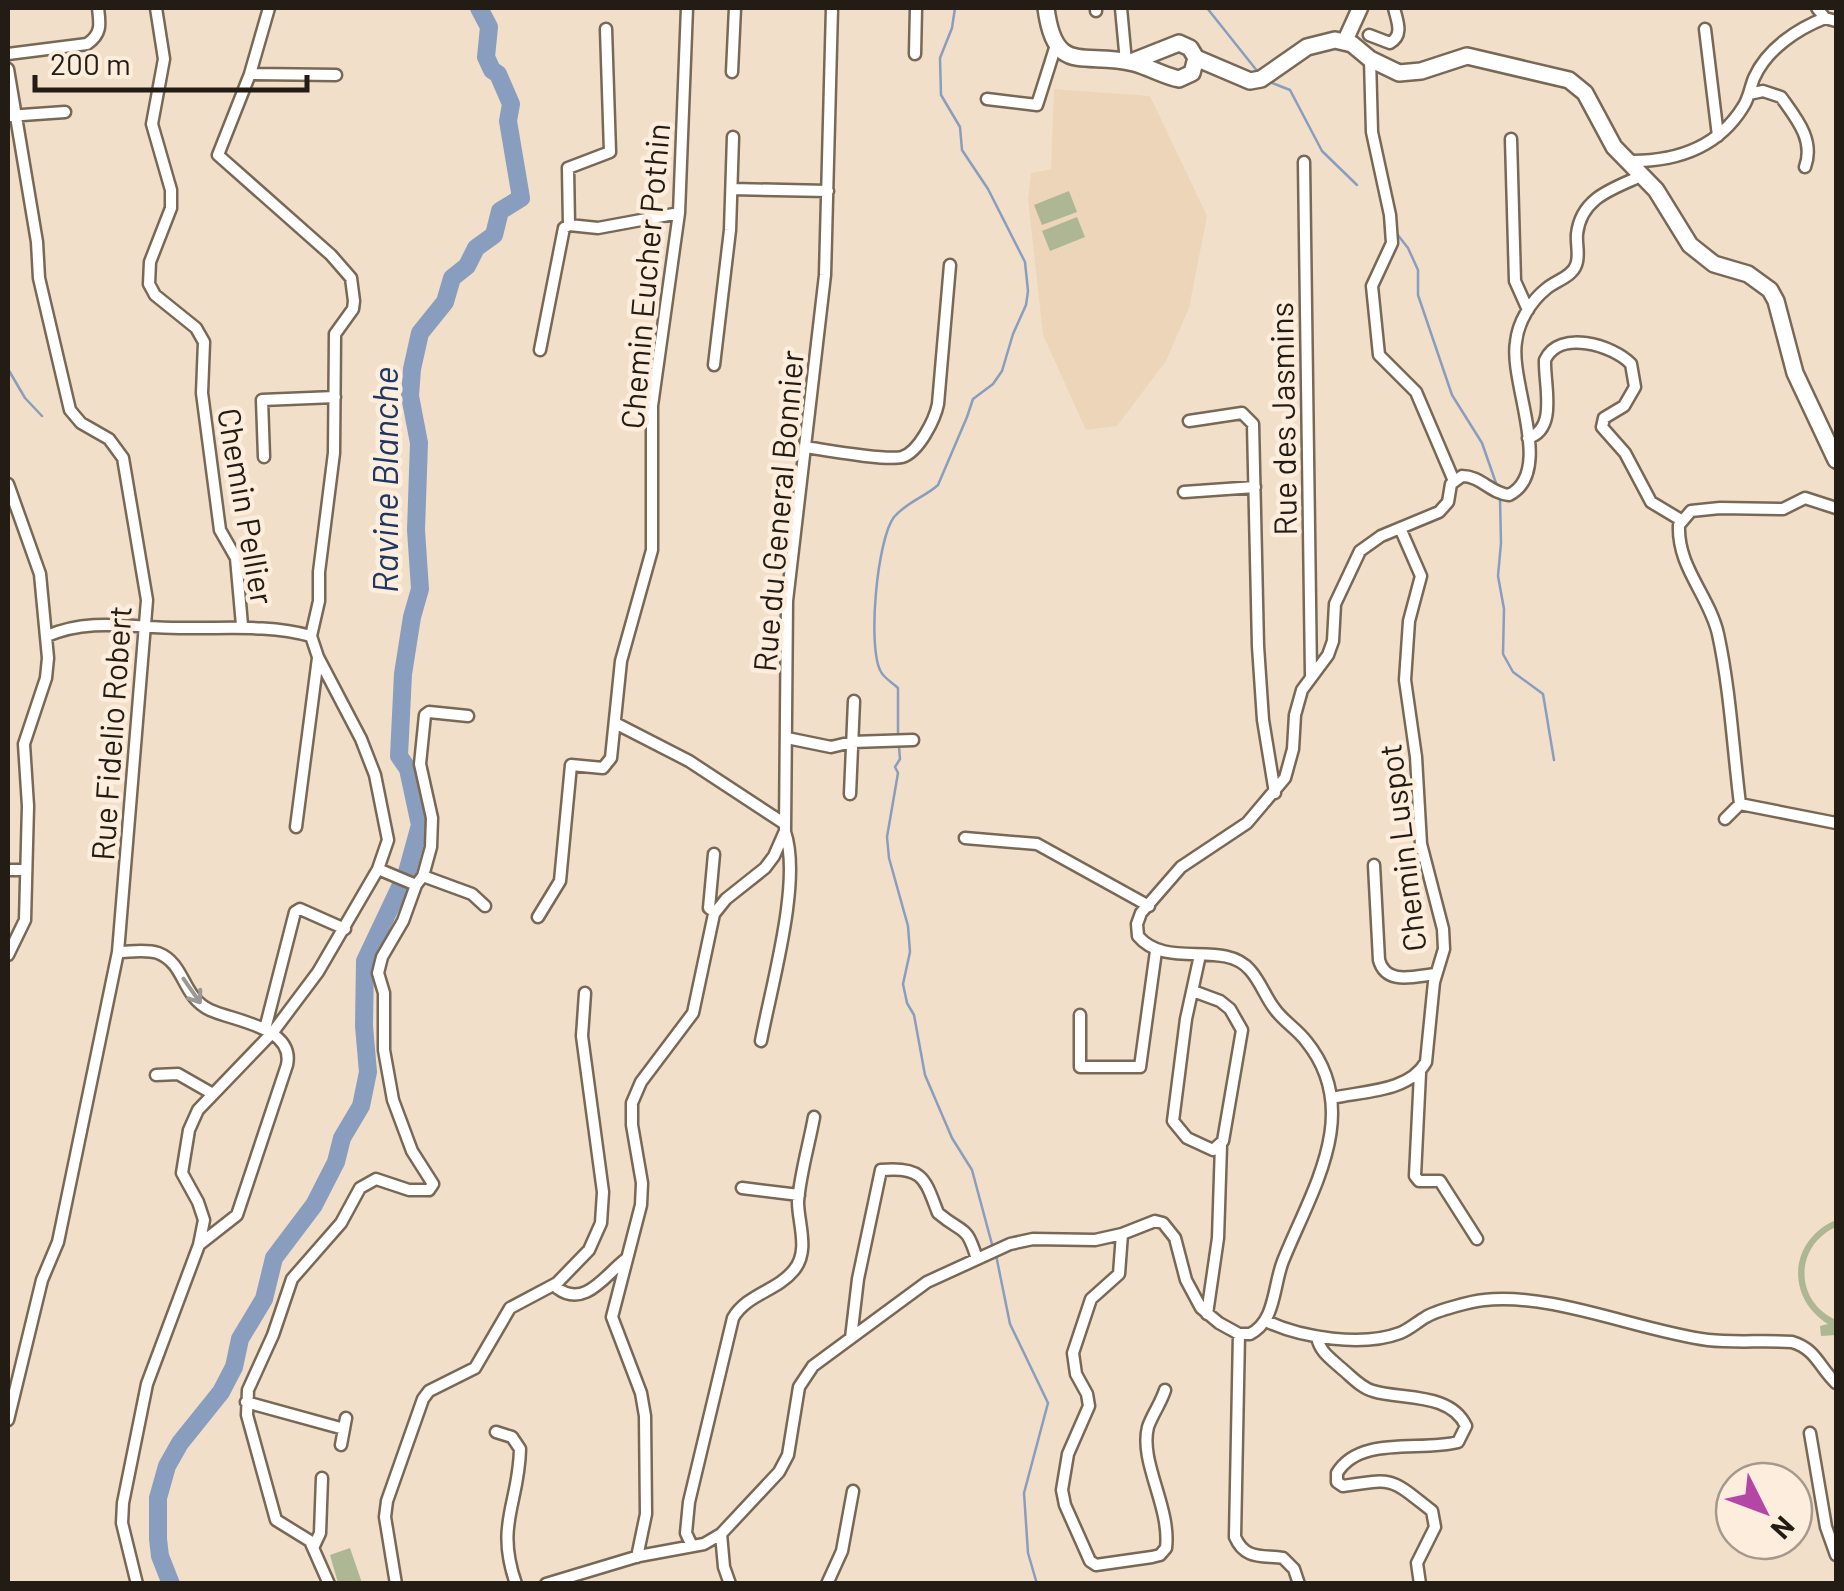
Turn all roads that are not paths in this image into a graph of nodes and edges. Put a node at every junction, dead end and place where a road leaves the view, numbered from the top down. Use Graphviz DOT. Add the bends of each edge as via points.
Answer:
graph roads {
  1 [pos="98,8"];
  2 [pos="156,8"];
  3 [pos="269,8"];
  4 [pos="688,8"];
  5 [pos="735,8"];
  6 [pos="832,8"];
  7 [pos="916,8"];
  8 [pos="1046,8"];
  9 [pos="1121,8"];
  10 [pos="1360,8"];
  11 [pos="1394,8"];
  12 [pos="1817,8"];
  13 [pos="1831,20"];
  14 [pos="606,29"];
  15 [pos="1705,29"];
  16 [pos="1368,35"];
  17 [pos="1345,41"];
  18 [pos="1056,44"];
  19 [pos="1162,52"];
  20 [pos="8,54"];
  21 [pos="914,54"];
  22 [pos="1370,58"];
  23 [pos="1128,62"];
  24 [pos="1194,64"];
  25 [pos="8,70"];
  26 [pos="732,72"];
  27 [pos="250,74"];
  28 [pos="1164,74"];
  29 [pos="336,75"];
  30 [pos="1749,94"];
  31 [pos="988,99"];
  32 [pos="65,112"];
  33 [pos="11,116"];
  34 [pos="1718,136"];
  35 [pos="733,137"];
  36 [pos="1511,139"];
  37 [pos="1628,161"];
  38 [pos="1304,162"];
  39 [pos="1805,167"];
  40 [pos="1642,176"];
  41 [pos="732,190"];
  42 [pos="828,191"];
  43 [pos="678,213"];
  44 [pos="569,225"];
  45 [pos="950,264"];
  46 [pos="1528,310"];
  47 [pos="540,350"];
  48 [pos="714,365"];
  49 [pos="335,397"];
  50 [pos="1188,422"];
  51 [pos="1528,438"];
  52 [pos="805,447"];
  53 [pos="264,458"];
  54 [pos="1836,460"];
  55 [pos="1454,481"];
  56 [pos="8,484"];
  57 [pos="1255,487"];
  58 [pos="1184,492"];
  59 [pos="1836,508"];
  60 [pos="1681,520"];
  61 [pos="1400,528"];
  62 [pos="242,625"];
  63 [pos="144,626"];
  64 [pos="47,636"];
  65 [pos="312,636"];
  66 [pos="318,657"];
  67 [pos="1311,676"];
  68 [pos="854,701"];
  69 [pos="468,716"];
  70 [pos="615,723"];
  71 [pos="787,738"];
  72 [pos="904,741"];
  73 [pos="852,742"];
  74 [pos="1275,793"];
  75 [pos="850,794"];
  76 [pos="1740,804"];
  77 [pos="1725,819"];
  78 [pos="1836,823"];
  79 [pos="785,827"];
  80 [pos="296,828"];
  81 [pos="965,838"];
  82 [pos="714,854"];
  83 [pos="1374,865"];
  84 [pos="378,869"];
  85 [pos="8,870"];
  86 [pos="25,870"];
  87 [pos="419,880"];
  88 [pos="484,906"];
  89 [pos="1149,906"];
  90 [pos="714,912"];
  91 [pos="538,918"];
  92 [pos="345,929"];
  93 [pos="1156,951"];
  94 [pos="118,952"];
  95 [pos="8,955"];
  96 [pos="1200,955"];
  97 [pos="1436,974"];
  98 [pos="1193,991"];
  99 [pos="585,993"];
  100 [pos="1080,1015"];
  101 [pos="269,1030"];
  102 [pos="761,1041"];
  103 [pos="1420,1073"];
  104 [pos="156,1075"];
  105 [pos="213,1094"];
  106 [pos="1332,1098"];
  107 [pos="814,1117"];
  108 [pos="1221,1145"];
  109 [pos="742,1188"];
  110 [pos="799,1195"];
  111 [pos="1122,1234"];
  112 [pos="1477,1239"];
  113 [pos="199,1245"];
  114 [pos="627,1258"];
  115 [pos="979,1258"];
  116 [pos="557,1283"];
  117 [pos="1207,1314"];
  118 [pos="1266,1322"];
  119 [pos="1239,1334"];
  120 [pos="1318,1337"];
  121 [pos="851,1338"];
  122 [pos="1836,1383"];
  123 [pos="1166,1390"];
  124 [pos="246,1402"];
  125 [pos="8,1420"];
  126 [pos="496,1432"];
  127 [pos="1810,1433"];
  128 [pos="341,1446"];
  129 [pos="322,1478"];
  130 [pos="853,1490"];
  131 [pos="721,1534"];
  132 [pos="314,1546"];
  133 [pos="692,1546"];
  134 [pos="1836,1555"];
  135 [pos="637,1557"];
  136 [pos="568,1580"];
  137 [pos="137,1584"];
  138 [pos="328,1584"];
  139 [pos="396,1584"];
  140 [pos="516,1584"];
  141 [pos="546,1584"];
  142 [pos="730,1584"];
  143 [pos="828,1584"];
  144 [pos="1300,1584"];
  145 [pos="1420,1584"];
  1 -- 20 [label="street" via="101,26 87,44"];
  2 -- 62 [label="street, Chemin Pellier" via="164,59 152,124 171,208 150,262 150,284 204,342 202,393 220,530 236,558"];
  3 -- 27 [label="street"];
  4 -- 43 [label="street, Chemin Eucher Pothin"];
  5 -- 26 [label="street"];
  6 -- 42 [label="street, Rue du General Bonnier"];
  7 -- 21 [label="street"];
  8 -- 18 [label="main road"];
  9 -- 23 [label="street"];
  10 -- 17 [label="main road"];
  11 -- 16 [label="street" via="1397,40"];
  12 -- 13 [label="street"];
  13 -- 30 [label="street" via="1793,34 1774,50"];
  14 -- 44 [label="street" via="610,152 568,168"];
  15 -- 34 [label="street"];
  17 -- 22 [label="main road"];
  17 -- 24 [label="main road" via="1316,42 1250,81"];
  18 -- 23 [label="main road" via="1077,58"];
  18 -- 31 [label="street" via="1037,105"];
  19 -- 23 [label="main road"];
  19 -- 24 [label="main road" via="1179,43 1190,48"];
  19 -- 28 [label="main road"];
  22 -- 37 [label="main road" via="1399,73 1468,56 1559,75 1584,93"];
  22 -- 55 [label="street" via="1372,132 1392,243 1372,286 1379,355 1416,392"];
  23 -- 28 [label="main road"];
  24 -- 28 [label="main road" via="1179,79"];
  25 -- 33 [label="street, Rue Fidelio Robert"];
  27 -- 29 [label="street"];
  27 -- 49 [label="street" via="218,155 351,278 353,309 335,334"];
  30 -- 34 [label="street"];
  30 -- 39 [label="street" via="1781,96 1807,140"];
  32 -- 33 [label="street"];
  33 -- 63 [label="street, Rue Fidelio Robert" via="70,410 109,439 127,471 147,600"];
  34 -- 37 [label="street" via="1659,162"];
  35 -- 41 [label="street"];
  36 -- 46 [label="street" via="1515,281"];
  37 -- 40 [label="main road"];
  38 -- 67 [label="street, Rue des Jasmins"];
  40 -- 46 [label="street" via="1584,209 1574,270"];
  40 -- 54 [label="main road" via="1701,256 1770,290 1795,372"];
  41 -- 42 [label="street"];
  41 -- 48 [label="street"];
  42 -- 52 [label="street, Rue du General Bonnier"];
  43 -- 44 [label="street" via="598,228"];
  43 -- 70 [label="street, Chemin Eucher Pothin" via="652,406 652,550 621,662"];
  44 -- 47 [label="street" via="560,236"];
  45 -- 52 [label="street" via="938,404 912,451 896,458"];
  46 -- 51 [label="street" via="1515,361"];
  49 -- 53 [label="street" via="262,400"];
  49 -- 65 [label="street"];
  50 -- 57 [label="street" via="1247,415"];
  51 -- 55 [label="street" via="1529,472 1516,491 1496,493 1470,476"];
  51 -- 60 [label="street" via="1546,422 1549,352 1566,344 1613,350 1631,364 1636,387 1602,428 1625,454 1650,502"];
  52 -- 71 [label="street, Rue du General Bonnier" via="788,601"];
  55 -- 61 [label="street" via="1440,512"];
  56 -- 64 [label="street" via="40,574"];
  57 -- 58 [label="street"];
  57 -- 74 [label="street" via="1258,646"];
  59 -- 60 [label="street" via="1805,498 1783,509 1691,511"];
  60 -- 76 [label="street" via="1687,572 1718,634"];
  61 -- 67 [label="street" via="1360,552 1335,604 1328,655"];
  61 -- 97 [label="street, Chemin Luspot" via="1421,576 1408,621 1405,680 1421,844 1443,929"];
  62 -- 63 [label="street"];
  62 -- 65 [label="street"];
  63 -- 64 [label="street" via="87,624"];
  63 -- 94 [label="street, Rue Fidelio Robert"];
  64 -- 86 [label="street" via="46,678 24,744"];
  65 -- 66 [label="street"];
  66 -- 80 [label="street"];
  66 -- 84 [label="street" via="375,774 388,840"];
  67 -- 74 [label="street" via="1295,715 1290,766"];
  68 -- 73 [label="street"];
  69 -- 87 [label="street" via="426,715 420,764 431,846"];
  70 -- 79 [label="street" via="689,761"];
  70 -- 91 [label="street, Chemin Eucher Pothin" via="609,765 571,765 560,881"];
  71 -- 73 [label="street" via="831,747"];
  71 -- 79 [label="street, Rue du General Bonnier"];
  72 -- 73 [label="street"];
  73 -- 75 [label="street"];
  74 -- 89 [label="street" via="1247,823 1181,867"];
  76 -- 77 [label="street"];
  76 -- 78 [label="street"];
  79 -- 90 [label="street" via="765,868"];
  79 -- 102 [label="street, Rue du General Bonnier" via="792,878"];
  81 -- 89 [label="street" via="1037,844"];
  82 -- 90 [label="street"];
  83 -- 97 [label="street" via="1383,971 1392,978"];
  84 -- 87 [label="street"];
  84 -- 92 [label="street"];
  85 -- 86 [label="street"];
  86 -- 95 [label="street" via="25,920"];
  87 -- 88 [label="street" via="472,894"];
  87 -- 124 [label="street" via="378,973 393,1100 433,1184 409,1190 376,1179 360,1188 341,1222 292,1278"];
  89 -- 93 [label="street" via="1137,924 1138,936"];
  90 -- 114 [label="street" via="692,1013 632,1103 642,1183"];
  92 -- 101 [label="street"];
  92 -- 101 [label="street" via="294,912"];
  93 -- 96 [label="street"];
  93 -- 100 [label="street" via="1140,1067 1080,1068"];
  94 -- 101 [label="street, one-way" via="158,953 179,969 186,989 204,1007"];
  94 -- 125 [label="street, Rue Fidelio Robert" via="58,1242 42,1280"];
  96 -- 98 [label="street"];
  96 -- 106 [label="street" via="1232,958 1252,971 1272,1006 1314,1052"];
  97 -- 103 [label="street, Chemin Luspot"];
  98 -- 108 [label="street" via="1220,1001 1242,1030"];
  98 -- 108 [label="street" via="1173,1121 1207,1150"];
  99 -- 116 [label="street" via="582,1036 603,1192 601,1223 589,1250"];
  101 -- 105 [label="street"];
  101 -- 113 [label="street" via="289,1057 237,1215"];
  103 -- 106 [label="street"];
  103 -- 112 [label="street, Chemin Luspot" via="1415,1176 1440,1181"];
  104 -- 105 [label="street" via="178,1074"];
  105 -- 113 [label="street" via="193,1120 182,1163 202,1210"];
  106 -- 118 [label="street" via="1329,1153 1277,1276"];
  107 -- 110 [label="street"];
  108 -- 117 [label="street"];
  109 -- 110 [label="street"];
  110 -- 133 [label="street" via="801,1252 794,1270 740,1308 730,1328 690,1502 686,1533"];
  111 -- 115 [label="street" via="1033,1239"];
  111 -- 117 [label="street" via="1156,1221 1169,1227 1192,1295"];
  111 -- 123 [label="street" via="1119,1274 1091,1299 1073,1353 1089,1406 1068,1454 1062,1490 1090,1561 1102,1567 1152,1558 1166,1548 1146,1441"];
  113 -- 137 [label="street" via="150,1372 123,1503"];
  114 -- 116 [label="street" via="594,1290 562,1292"];
  114 -- 135 [label="street" via="612,1317 644,1416 647,1496"];
  115 -- 121 [label="street" via="928,1282"];
  115 -- 121 [label="street" via="964,1228 938,1213 923,1178 881,1170"];
  116 -- 139 [label="street" via="510,1308 474,1368 423,1398 386,1501"];
  117 -- 119 [label="street"];
  118 -- 119 [label="street"];
  118 -- 120 [label="street"];
  119 -- 144 [label="street" via="1235,1537 1253,1556 1282,1558"];
  120 -- 122 [label="street" via="1380,1338 1436,1312 1506,1299 1710,1340 1804,1345"];
  120 -- 145 [label="street" via="1324,1354 1366,1389 1462,1416 1466,1426 1458,1442 1366,1451 1337,1473 1343,1486 1388,1480 1432,1512 1435,1528 1417,1563"];
  121 -- 131 [label="street" via="804,1377 788,1455"];
  124 -- 128 [label="street" via="345,1424"];
  124 -- 132 [label="street" via="276,1520"];
  126 -- 140 [label="street" via="512,1437 520,1449 506,1523"];
  127 -- 134 [label="street"];
  129 -- 132 [label="street"];
  130 -- 143 [label="street" via="842,1551"];
  131 -- 133 [label="street"];
  131 -- 142 [label="street"];
  132 -- 138 [label="street"];
  133 -- 135 [label="street"];
  135 -- 136 [label="street"];
  136 -- 141 [label="street"];
}
